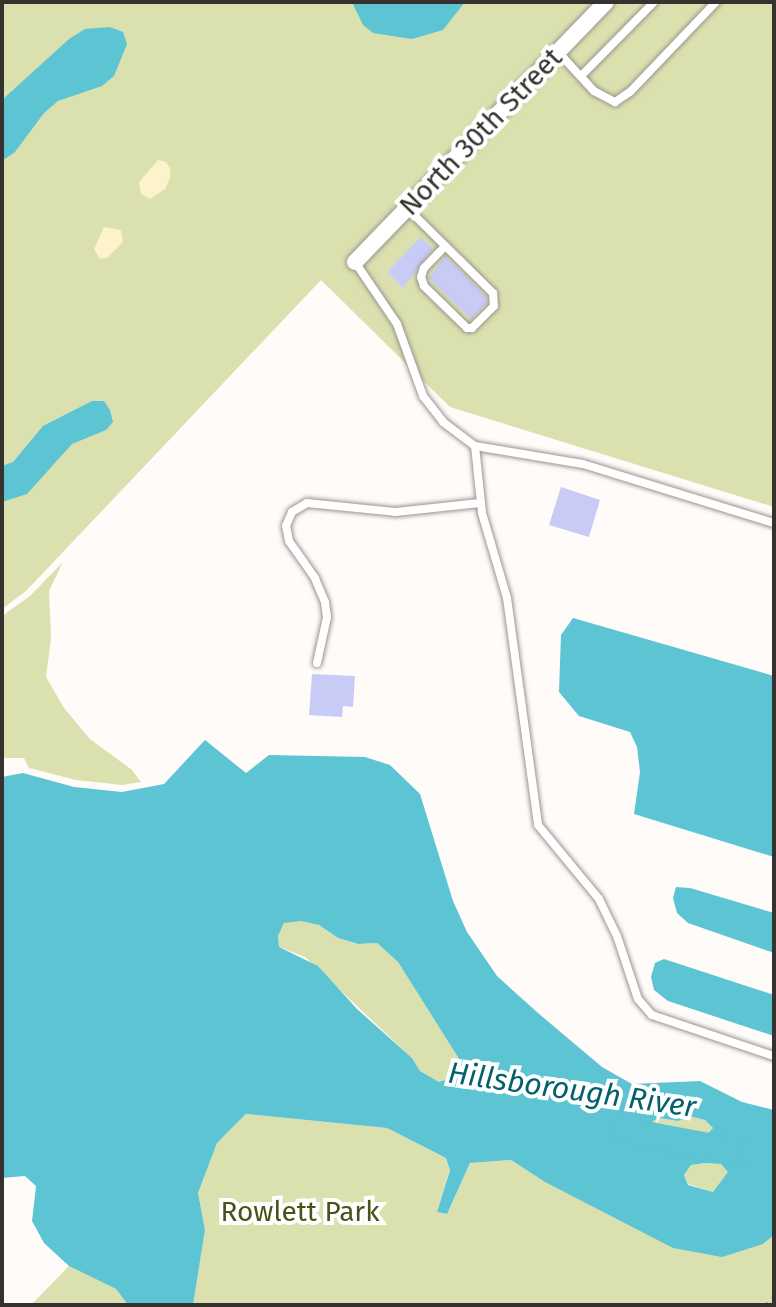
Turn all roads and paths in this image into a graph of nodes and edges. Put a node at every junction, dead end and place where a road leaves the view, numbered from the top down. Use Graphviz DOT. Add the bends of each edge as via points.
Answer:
graph roads {
  1 [pos="606,2"];
  2 [pos="654,2"];
  3 [pos="716,2"];
  4 [pos="558,52"];
  5 [pos="581,76"];
  6 [pos="407,208"];
  7 [pos="445,246"];
  8 [pos="355,262"];
  9 [pos="475,446"];
  10 [pos="481,503"];
  11 [pos="774,523"];
  12 [pos="317,663"];
  13 [pos="774,1056"];
  14 [pos="774,1296"];
  15 [pos="765,1305"];
  1 -- 4 [label="street, North 30th Street"];
  2 -- 5 [label="lane"];
  3 -- 5 [label="lane" via="615,102"];
  4 -- 5 [label="lane"];
  4 -- 6 [label="street, North 30th Street"];
  6 -- 7 [label="lane"];
  6 -- 8 [label="street, North 30th Street"];
  7 -- 7 [label="lane" via="495,297 494,306 472,328 421,277"];
  8 -- 9 [label="lane" via="397,324 423,396 443,422"];
  9 -- 10 [label="lane"];
  9 -- 11 [label="lane" via="583,464"];
  10 -- 12 [label="lane" via="395,512 307,503 292,512 286,526 289,541 325,602"];
  10 -- 13 [label="lane" via="507,598 538,825 599,899 638,999 652,1015"];
  14 -- 15 [label="path"];
}
